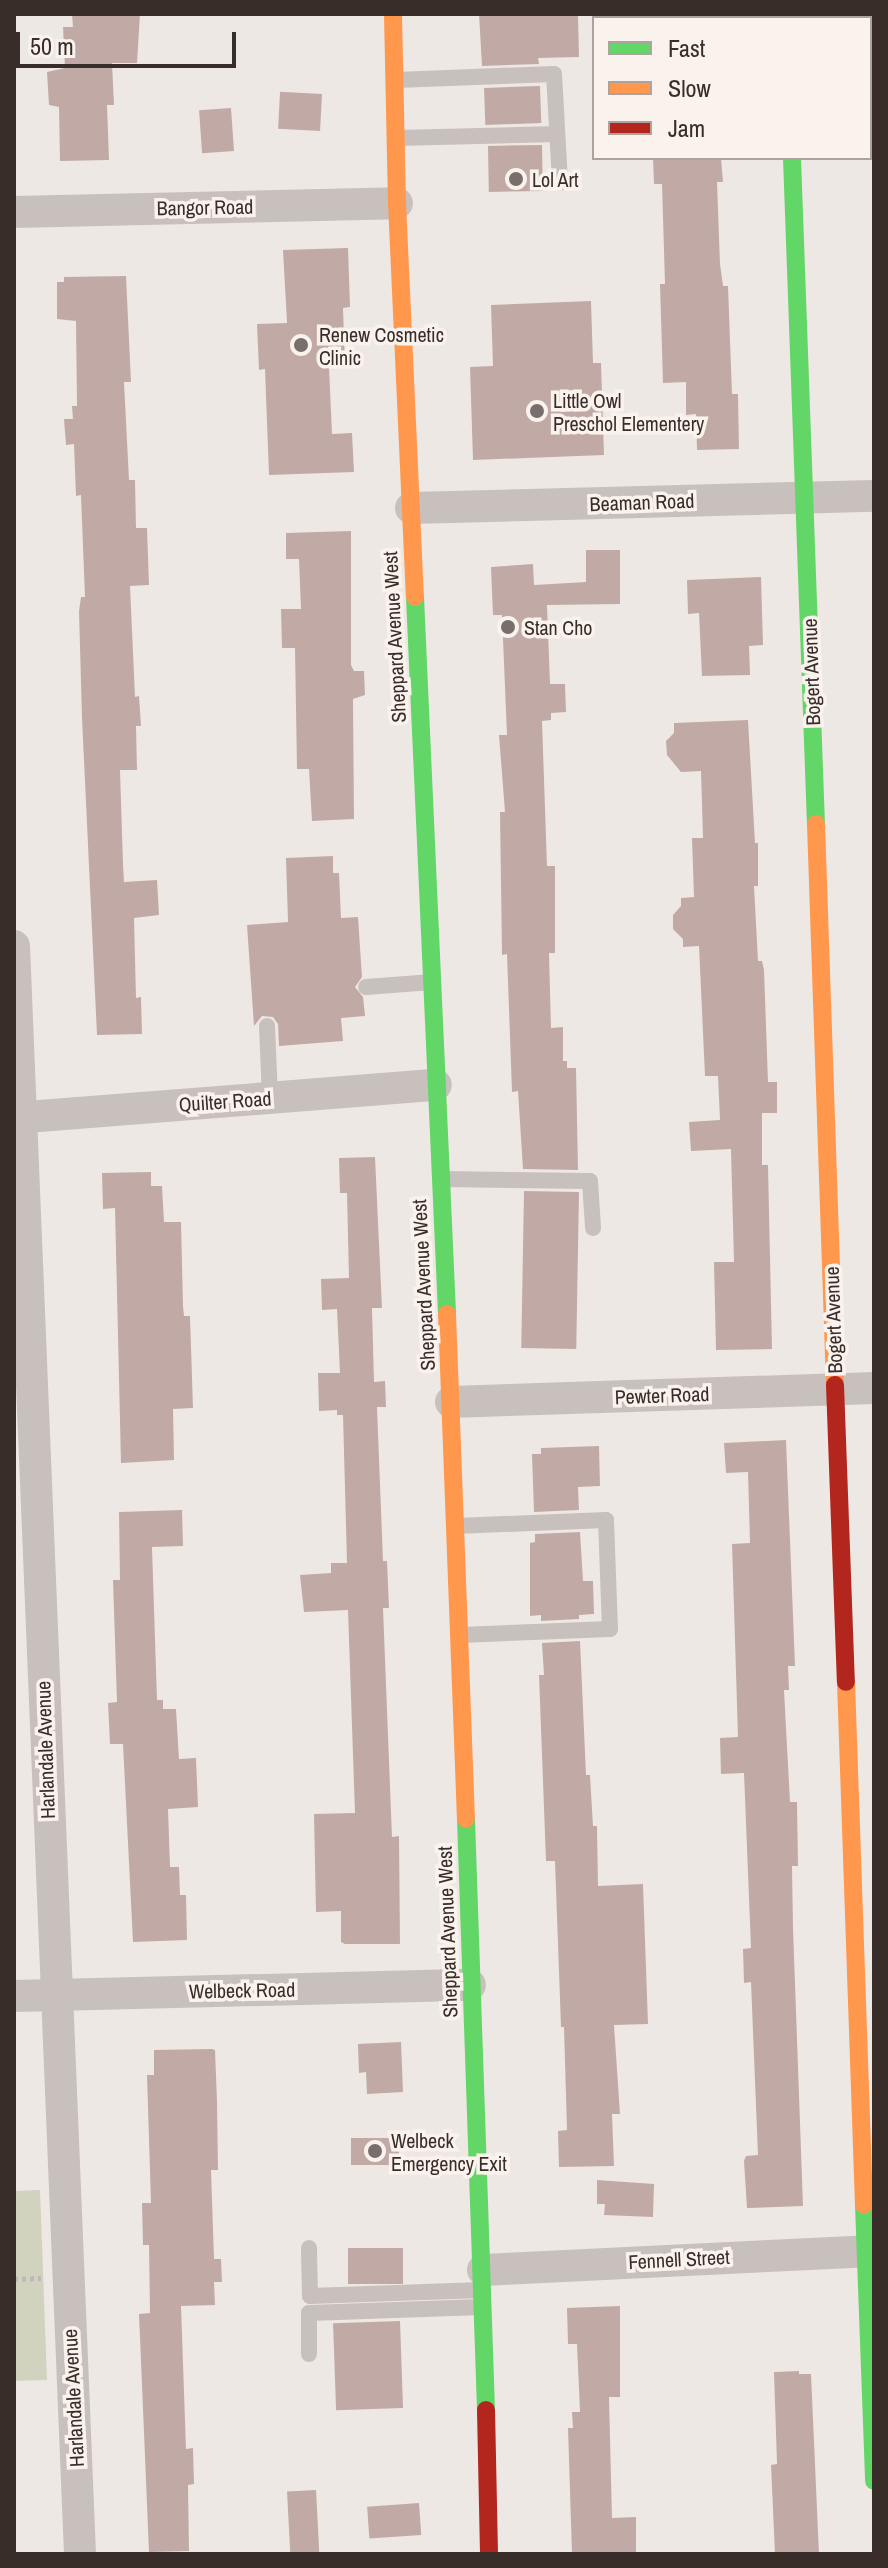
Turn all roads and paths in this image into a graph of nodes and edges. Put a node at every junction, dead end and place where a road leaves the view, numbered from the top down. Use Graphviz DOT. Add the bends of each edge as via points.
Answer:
graph roads {
  1 [pos="393,14"];
  2 [pos="395,80"];
  3 [pos="557,134"];
  4 [pos="396,138"];
  5 [pos="792,160"];
  6 [pos="560,183"];
  7 [pos="397,203"];
  8 [pos="14,212"];
  9 [pos="874,496"];
  10 [pos="805,497"];
  11 [pos="411,508"];
  12 [pos="14,946"];
  13 [pos="432,982"];
  14 [pos="366,987"];
  15 [pos="267,1026"];
  16 [pos="436,1085"];
  17 [pos="270,1098"];
  18 [pos="16,1118"];
  19 [pos="440,1179"];
  20 [pos="593,1228"];
  21 [pos="874,1388"];
  22 [pos="836,1390"];
  23 [pos="451,1402"];
  24 [pos="455,1527"];
  25 [pos="458,1635"];
  26 [pos="470,1985"];
  27 [pos="55,1994"];
  28 [pos="14,1996"];
  29 [pos="309,2248"];
  30 [pos="870,2251"];
  31 [pos="483,2289"];
  32 [pos="309,2354"];
  33 [pos="874,2481"];
  34 [pos="80,2554"];
  35 [pos="489,2554"];
  1 -- 2 [label="main road, Sheppard Avenue West"];
  2 -- 3 [label="lane" via="554,74"];
  2 -- 4 [label="main road, Sheppard Avenue West"];
  3 -- 4 [label="lane"];
  3 -- 6 [label="lane"];
  4 -- 7 [label="main road, Sheppard Avenue West"];
  5 -- 10 [label="main road, Bogert Avenue"];
  7 -- 8 [label="street, Bangor Road"];
  7 -- 11 [label="main road, Sheppard Avenue West"];
  9 -- 10 [label="street, Beaman Road"];
  10 -- 11 [label="street, Beaman Road"];
  10 -- 22 [label="main road, Bogert Avenue"];
  11 -- 13 [label="main road, Sheppard Avenue West"];
  12 -- 18 [label="street, Harlandale Avenue"];
  13 -- 14 [label="lane"];
  13 -- 16 [label="main road, Sheppard Avenue West"];
  15 -- 17 [label="lane"];
  16 -- 17 [label="street, Quilter Road"];
  16 -- 19 [label="main road, Sheppard Avenue West"];
  17 -- 18 [label="street, Quilter Road"];
  18 -- 27 [label="street, Harlandale Avenue"];
  19 -- 20 [label="lane" via="590,1181"];
  19 -- 23 [label="main road, Sheppard Avenue West"];
  21 -- 22 [label="street, Pewter Road"];
  22 -- 23 [label="street, Pewter Road"];
  22 -- 30 [label="main road, Bogert Avenue"];
  23 -- 24 [label="main road, Sheppard Avenue West"];
  24 -- 25 [label="main road, Sheppard Avenue West"];
  24 -- 25 [label="lane" via="606,1520 610,1629"];
  25 -- 26 [label="main road, Sheppard Avenue West"];
  26 -- 27 [label="street, Welbeck Road"];
  26 -- 31 [label="main road, Sheppard Avenue West"];
  27 -- 28 [label="street, Welbeck Road"];
  27 -- 34 [label="street, Harlandale Avenue"];
  29 -- 31 [label="lane" via="310,2296"];
  30 -- 31 [label="street, Fennell Street"];
  30 -- 33 [label="main road, Bogert Avenue"];
  31 -- 32 [label="lane" via="309,2313"];
  31 -- 35 [label="main road, Sheppard Avenue West"];
}
